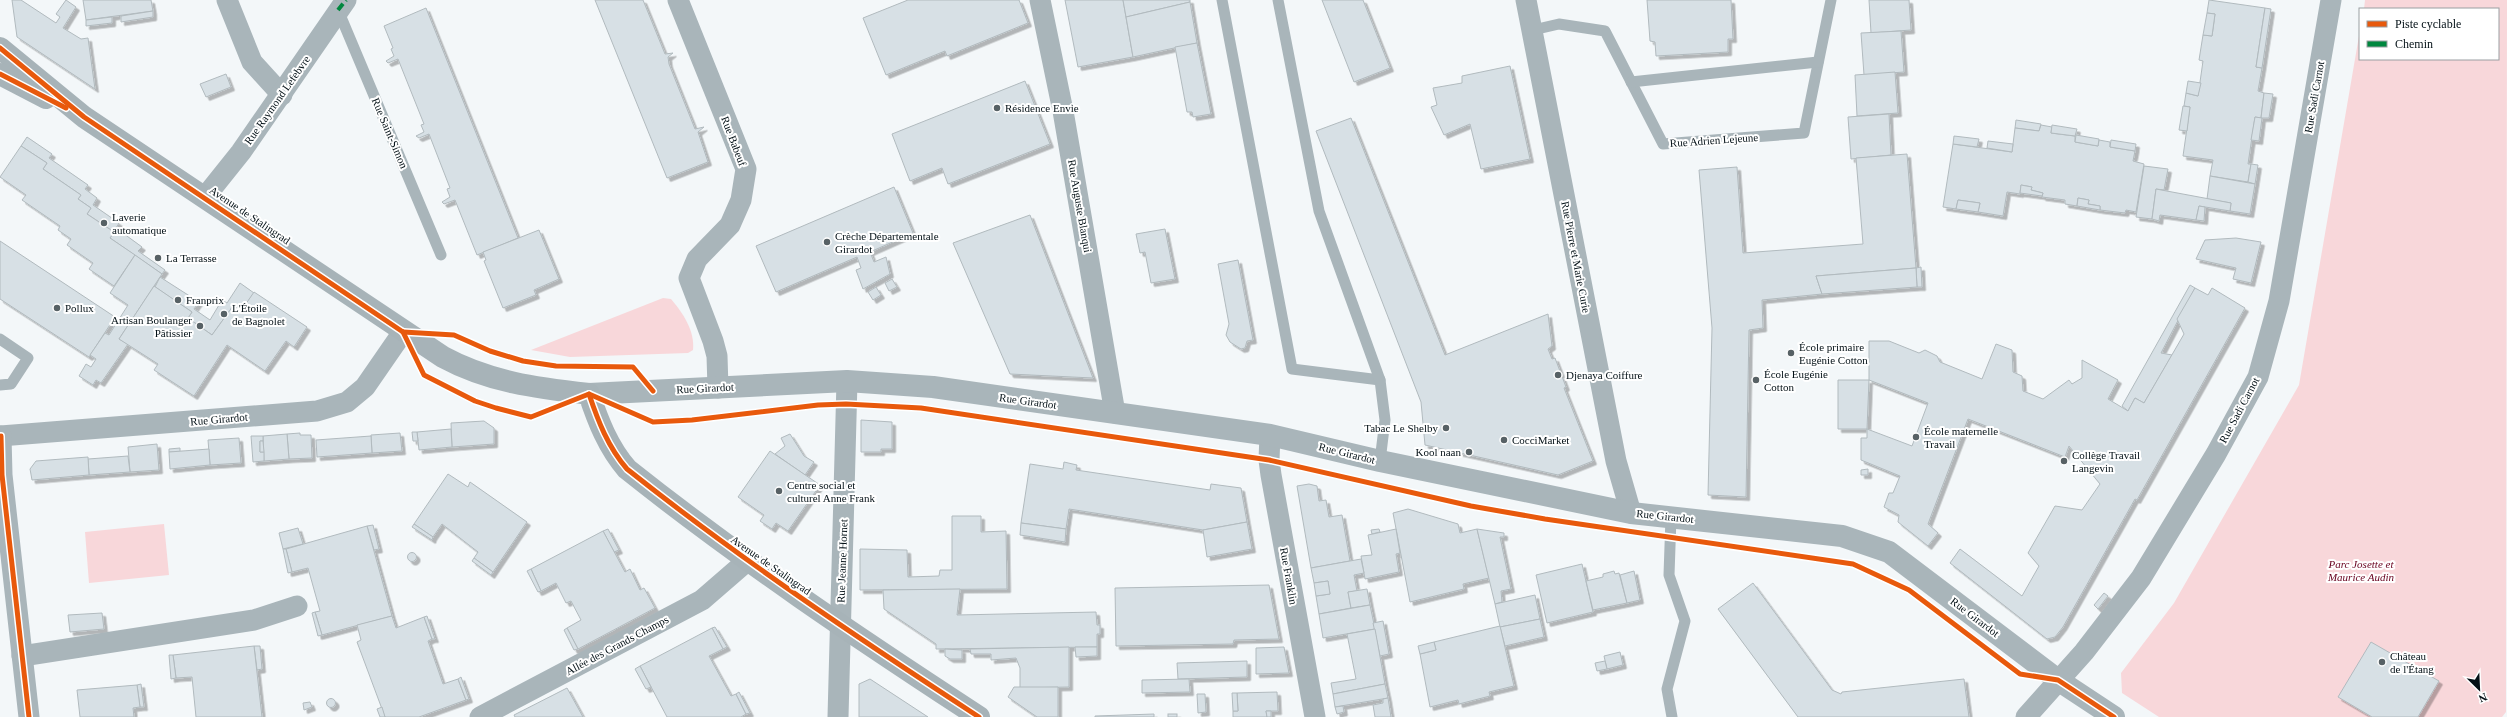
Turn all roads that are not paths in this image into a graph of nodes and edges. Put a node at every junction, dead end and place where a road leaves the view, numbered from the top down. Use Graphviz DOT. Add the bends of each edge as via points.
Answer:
graph roads {
  1 [pos="227,0"];
  2 [pos="678,0"];
  3 [pos="1040,0"];
  4 [pos="1222,0"];
  5 [pos="1278,0"];
  6 [pos="1526,0"];
  7 [pos="1831,0"];
  8 [pos="2331,0"];
  9 [pos="342,5"];
  10 [pos="1533,30"];
  11 [pos="0,48"];
  12 [pos="1818,62"];
  13 [pos="0,74"];
  14 [pos="1631,82"];
  15 [pos="282,95"];
  16 [pos="84,117"];
  17 [pos="205,197"];
  18 [pos="441,255"];
  19 [pos="403,332"];
  20 [pos="0,339"];
  21 [pos="1380,380"];
  22 [pos="847,381"];
  23 [pos="0,385"];
  24 [pos="718,388"];
  25 [pos="589,394"];
  26 [pos="1115,413"];
  27 [pos="0,436"];
  28 [pos="1270,436"];
  29 [pos="1380,461"];
  30 [pos="1631,513"];
  31 [pos="1671,517"];
  32 [pos="747,561"];
  33 [pos="297,606"];
  34 [pos="840,626"];
  35 [pos="22,656"];
  36 [pos="2058,680"];
  37 [pos="29,717"];
  38 [pos="480,717"];
  39 [pos="838,717"];
  40 [pos="979,717"];
  41 [pos="1315,717"];
  42 [pos="1672,717"];
  43 [pos="2026,717"];
  44 [pos="2114,717"];
  1 -- 15 [label="street" via="252,62"];
  2 -- 24 [label="street, Rue Babeuf" via="746,169 741,200 730,225 697,259 690,278 713,341"];
  3 -- 26 [label="street, Rue Auguste Blanqui" via="1065,119"];
  4 -- 21 [label="lane" via="1292,370"];
  5 -- 21 [label="lane" via="1319,211"];
  6 -- 10 [label="street, Rue Pierre et Marie Curie"];
  7 -- 12 [label="lane, Rue Adrien Lejeune"];
  8 -- 36 [label="street, Rue Sadi Carnot" via="2279,301 2258,377 2216,454 2141,578 2084,652"];
  9 -- 15 [label="street, Rue Raymond Lefebvre"];
  9 -- 18 [label="lane, Rue Saint-Simon"];
  10 -- 14 [label="lane, Rue Adrien Lejeune" via="1559,24 1605,31"];
  10 -- 30 [label="street, Rue Pierre et Marie Curie" via="1616,461"];
  11 -- 16 [label="main road, Avenue de Stalingrad"];
  12 -- 14 [label="lane"];
  12 -- 14 [label="lane, Rue Adrien Lejeune" via="1804,133 1663,144"];
  13 -- 16 [label="main road, Avenue de Stalingrad"];
  15 -- 17 [label="street, Rue Raymond Lefebvre"];
  16 -- 17 [label="main road, Avenue de Stalingrad"];
  17 -- 19 [label="main road, Avenue de Stalingrad"];
  19 -- 25 [label="main road, Avenue de Stalingrad" via="462,367 483,375 533,387"];
  19 -- 27 [label="street, Rue Girardot" via="365,387 347,402 317,411"];
  20 -- 23 [label="lane" via="28,358 12,384"];
  21 -- 29 [label="lane" via="1385,420"];
  22 -- 24 [label="street, Rue Girardot"];
  22 -- 26 [label="street, Rue Girardot" via="933,387"];
  22 -- 34 [label="street, Rue Jeanne Hornet"];
  24 -- 25 [label="street, Rue Girardot"];
  25 -- 32 [label="main road, Avenue de Stalingrad" via="601,429 618,459 627,469"];
  26 -- 28 [label="street, Rue Girardot"];
  27 -- 35 [label="street"];
  28 -- 29 [label="street, Rue Girardot"];
  28 -- 41 [label="street, Rue Franklin" via="1271,475"];
  29 -- 30 [label="street, Rue Girardot"];
  30 -- 31 [label="street, Rue Girardot"];
  31 -- 36 [label="street, Rue Girardot" via="1842,536 1889,552"];
  31 -- 42 [label="lane" via="1669,575 1685,621 1666,689"];
  32 -- 34 [label="main road, Avenue de Stalingrad"];
  32 -- 38 [label="street, Allée des Grands Champs" via="702,600"];
  33 -- 35 [label="street" via="254,620"];
  34 -- 39 [label="street, Rue Jeanne Hornet"];
  34 -- 40 [label="main road, Avenue de Stalingrad"];
  35 -- 37 [label="street"];
  36 -- 43 [label="street, Rue Sadi Carnot"];
  36 -- 44 [label="street, Rue Girardot"];
}
